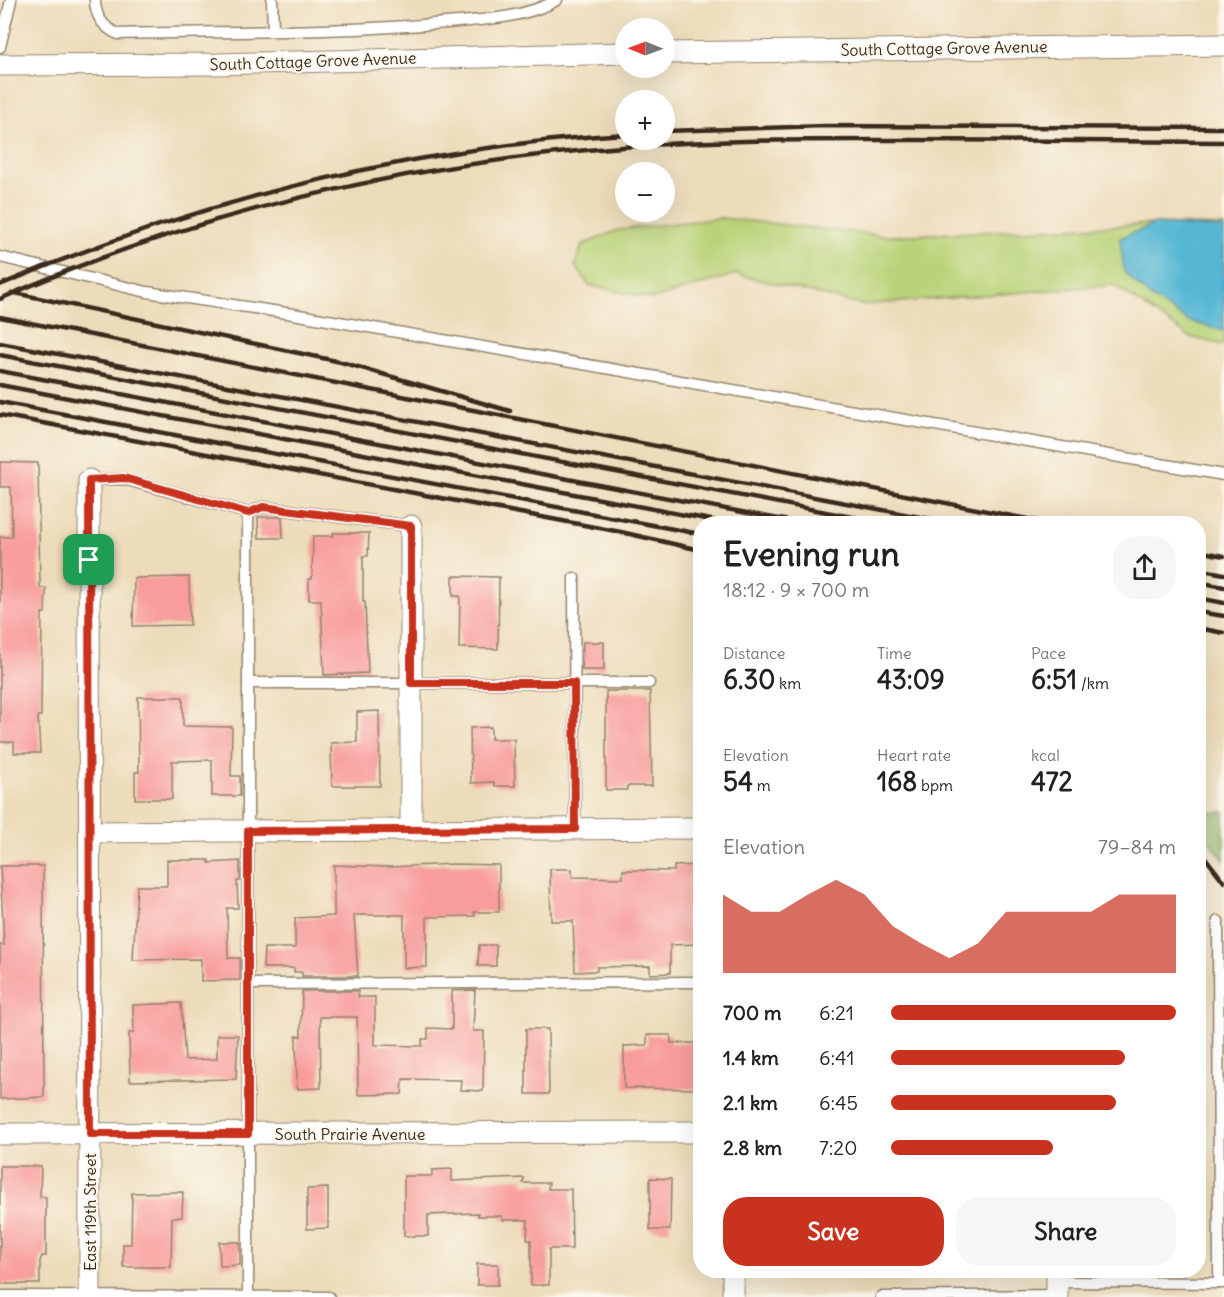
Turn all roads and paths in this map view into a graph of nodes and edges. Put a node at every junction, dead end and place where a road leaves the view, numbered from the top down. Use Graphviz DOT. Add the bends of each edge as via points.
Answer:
graph roads {
  1 [pos="11,0"];
  2 [pos="95,0"];
  3 [pos="272,0"];
  4 [pos="557,0"];
  5 [pos="273,30"];
  6 [pos="1224,45"];
  7 [pos="0,47"];
  8 [pos="615,53"];
  9 [pos="675,53"];
  10 [pos="0,65"];
  11 [pos="0,257"];
  12 [pos="1224,475"];
  13 [pos="89,480"];
  14 [pos="248,513"];
  15 [pos="411,526"];
  16 [pos="574,578"];
  17 [pos="248,683"];
  18 [pos="411,683"];
  19 [pos="574,683"];
  20 [pos="649,683"];
  21 [pos="693,828"];
  22 [pos="575,829"];
  23 [pos="411,830"];
  24 [pos="248,831"];
  25 [pos="90,832"];
  26 [pos="1218,921"];
  27 [pos="693,982"];
  28 [pos="248,984"];
  29 [pos="693,1132"];
  30 [pos="0,1134"];
  31 [pos="90,1134"];
  32 [pos="248,1134"];
  33 [pos="733,1278"];
  34 [pos="1221,1283"];
  35 [pos="1057,1286"];
  36 [pos="0,1296"];
  37 [pos="90,1296"];
  38 [pos="248,1297"];
  39 [pos="329,1297"];
  40 [pos="733,1297"];
  41 [pos="881,1297"];
  1 -- 7 [label="lane"];
  2 -- 5 [label="lane" via="107,30 118,34"];
  3 -- 5 [label="lane"];
  4 -- 5 [label="lane" via="544,7 489,19 398,27"];
  6 -- 9 [label="street, South Cottage Grove Avenue"];
  8 -- 10 [label="street, South Cottage Grove Avenue" via="217,64"];
  11 -- 12 [label="lane" via="147,292"];
  13 -- 14 [label="lane" via="124,478"];
  13 -- 25 [label="street, East 119th Street"];
  14 -- 15 [label="lane" via="263,507"];
  14 -- 17 [label="lane"];
  15 -- 18 [label="street"];
  16 -- 19 [label="lane"];
  17 -- 18 [label="lane"];
  17 -- 24 [label="lane"];
  18 -- 19 [label="lane"];
  18 -- 23 [label="street"];
  19 -- 20 [label="lane"];
  19 -- 22 [label="lane"];
  21 -- 22 [label="street"];
  22 -- 23 [label="street"];
  23 -- 24 [label="street"];
  24 -- 25 [label="street"];
  24 -- 28 [label="lane"];
  25 -- 31 [label="street, East 119th Street"];
  26 -- 34 [label="lane"];
  27 -- 28 [label="lane"];
  28 -- 32 [label="lane"];
  29 -- 32 [label="street, South Prairie Avenue"];
  30 -- 31 [label="street, South Prairie Avenue"];
  31 -- 32 [label="street, South Prairie Avenue"];
  31 -- 37 [label="street, East 119th Street"];
  32 -- 38 [label="lane"];
  33 -- 40 [label="street"];
  34 -- 35 [label="lane"];
  35 -- 41 [label="lane"];
  36 -- 37 [label="lane"];
  37 -- 38 [label="lane"];
  38 -- 39 [label="lane"];
}
